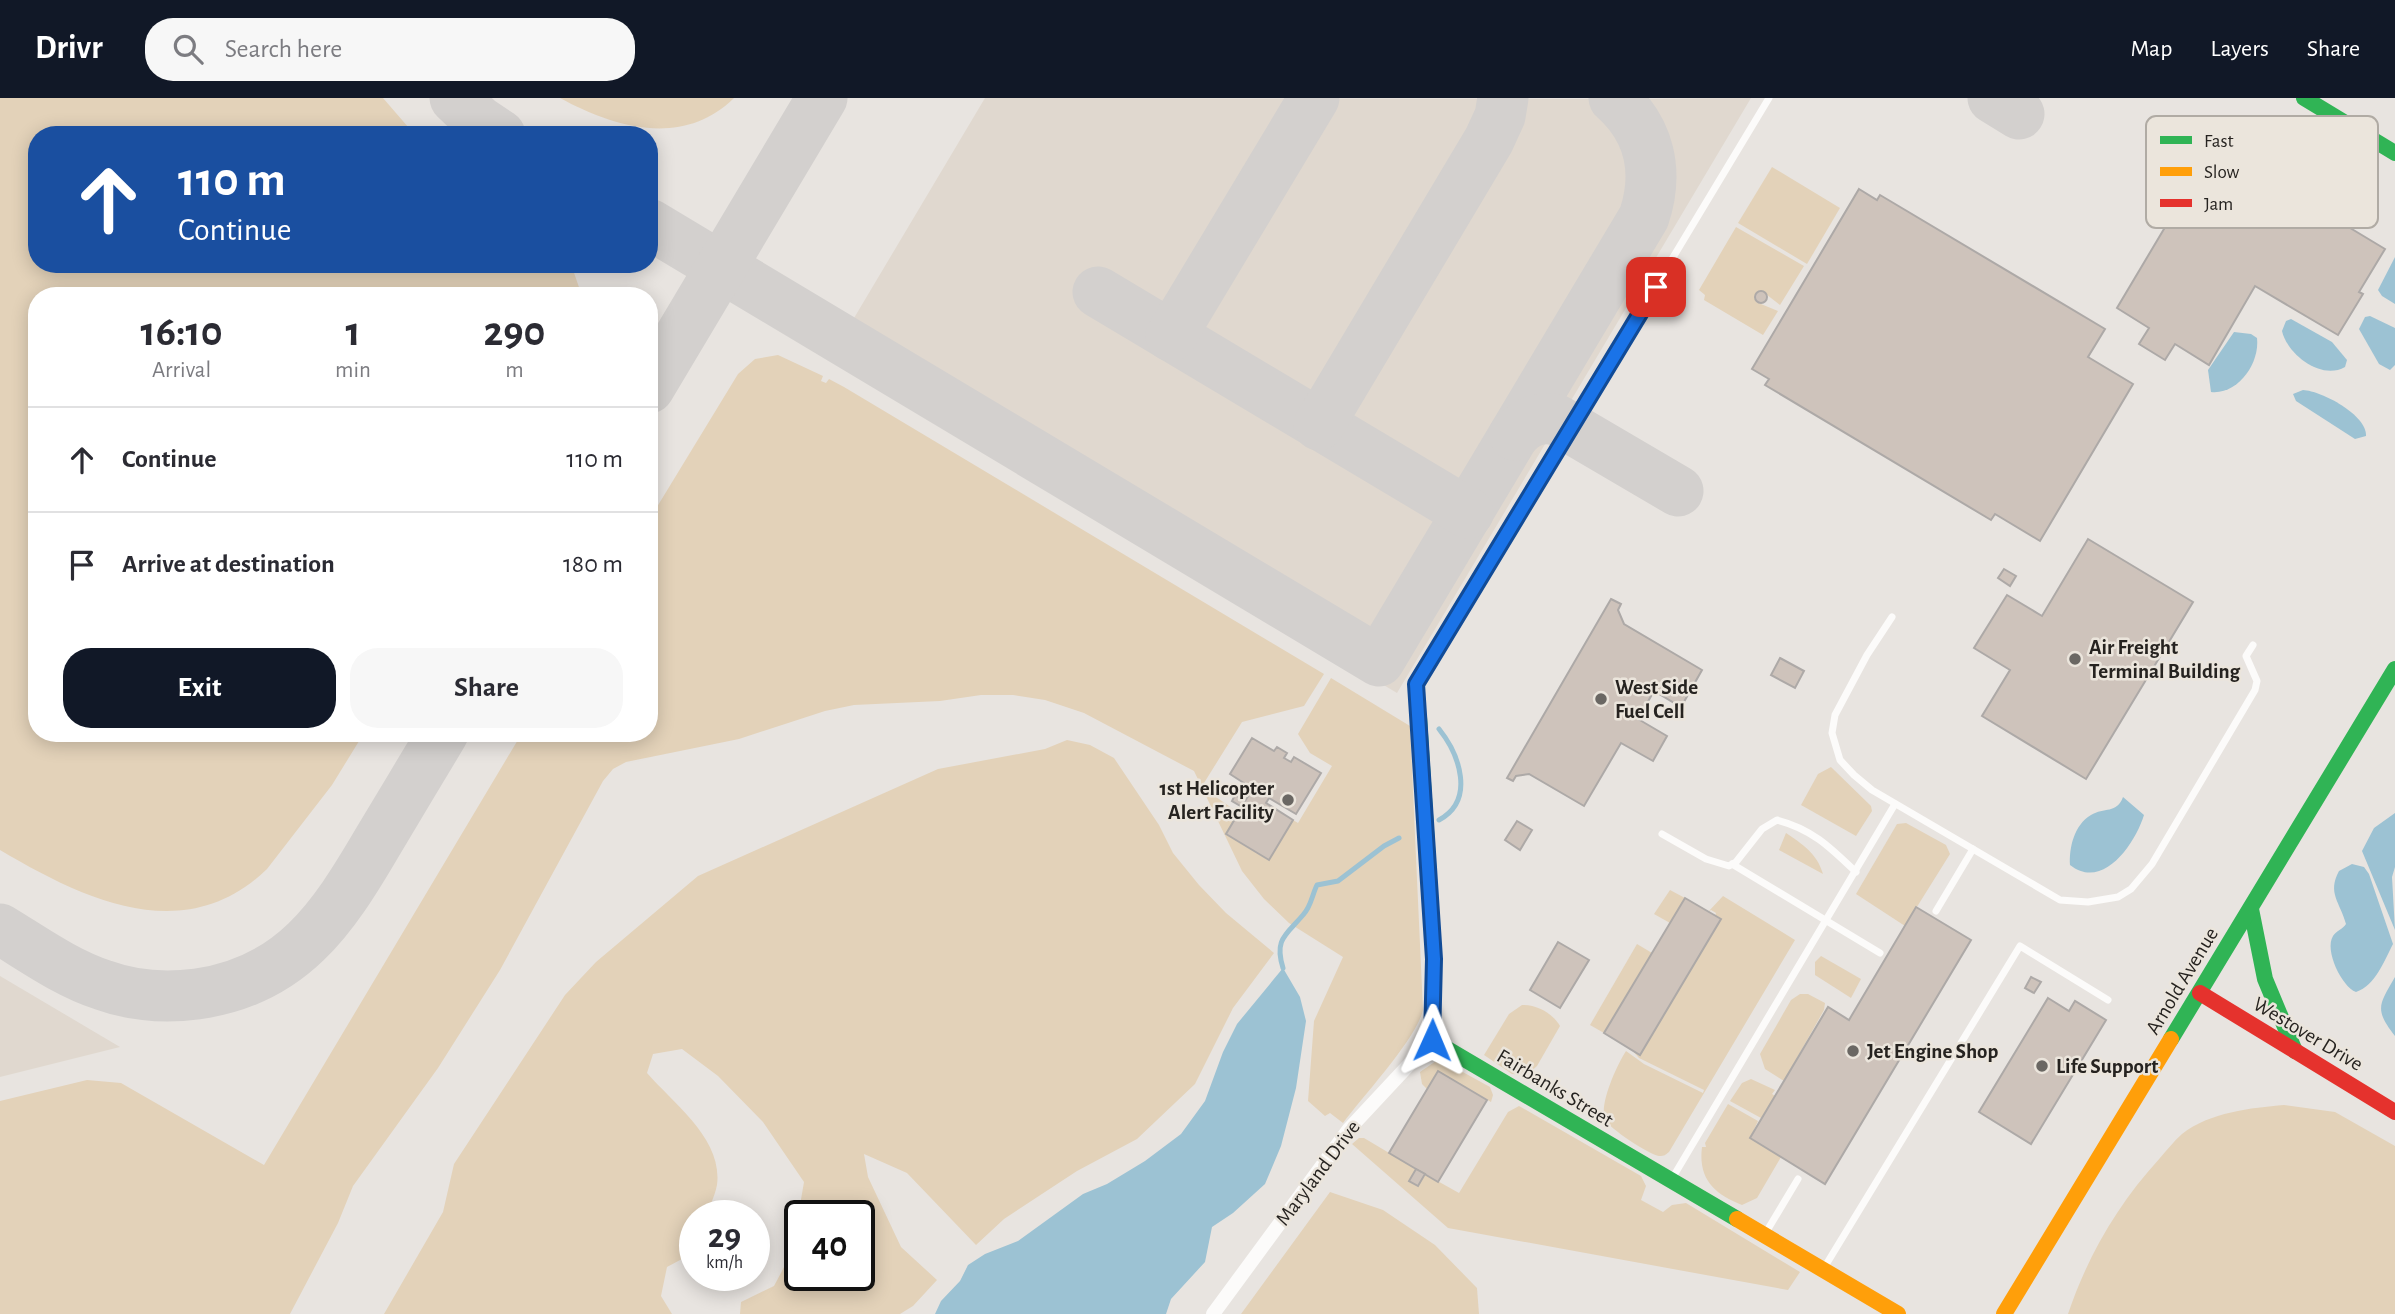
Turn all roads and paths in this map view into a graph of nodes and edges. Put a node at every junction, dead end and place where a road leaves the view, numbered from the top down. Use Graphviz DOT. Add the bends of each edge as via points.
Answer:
graph roads {
  1 [pos="1769,98"];
  2 [pos="2304,98"];
  3 [pos="2334,116"];
  4 [pos="2378,143"];
  5 [pos="2395,153"];
  6 [pos="1892,617"];
  7 [pos="2253,645"];
  8 [pos="2393,676"];
  9 [pos="1419,717"];
  10 [pos="1895,804"];
  11 [pos="1662,834"];
  12 [pos="1973,849"];
  13 [pos="1732,864"];
  14 [pos="1856,872"];
  15 [pos="2251,909"];
  16 [pos="1936,911"];
  17 [pos="1826,922"];
  18 [pos="1880,953"];
  19 [pos="2200,993"];
  20 [pos="2108,1000"];
  21 [pos="1432,1040"];
  22 [pos="2295,1051"];
  23 [pos="2395,1112"];
  24 [pos="1798,1179"];
  25 [pos="1671,1181"];
  26 [pos="1765,1234"];
  27 [pos="1824,1269"];
  28 [pos="1213,1314"];
  29 [pos="1898,1314"];
  30 [pos="2004,1314"];
  1 -- 9 [label="lane" via="1416,684"];
  2 -- 3 [label="street"];
  4 -- 5 [label="street"];
  6 -- 10 [label="lane" via="1835,715 1832,733 1840,760"];
  7 -- 12 [label="lane" via="2246,656 2257,681 2256,691 2152,864 2131,888 2118,897 2060,900"];
  8 -- 15 [label="street, Arnold Avenue"];
  9 -- 21 [label="street" via="1434,959"];
  10 -- 12 [label="lane"];
  10 -- 14 [label="lane"];
  11 -- 13 [label="lane" via="1706,859"];
  12 -- 16 [label="lane"];
  13 -- 14 [label="lane" via="1762,829 1777,820 1808,831"];
  13 -- 17 [label="lane"];
  14 -- 17 [label="lane"];
  15 -- 19 [label="street, Arnold Avenue"];
  15 -- 22 [label="street" via="2265,979"];
  17 -- 18 [label="lane"];
  17 -- 25 [label="lane"];
  19 -- 22 [label="street, Westover Drive"];
  19 -- 30 [label="street, Arnold Avenue"];
  20 -- 27 [label="lane" via="2020,946"];
  21 -- 25 [label="street, Fairbanks Street"];
  21 -- 28 [label="street, Maryland Drive" via="1349,1129"];
  22 -- 23 [label="street, Westover Drive"];
  24 -- 26 [label="lane"];
  25 -- 26 [label="street, Fairbanks Street"];
  26 -- 27 [label="street, Fairbanks Street"];
  27 -- 29 [label="street, Fairbanks Street"];
}
